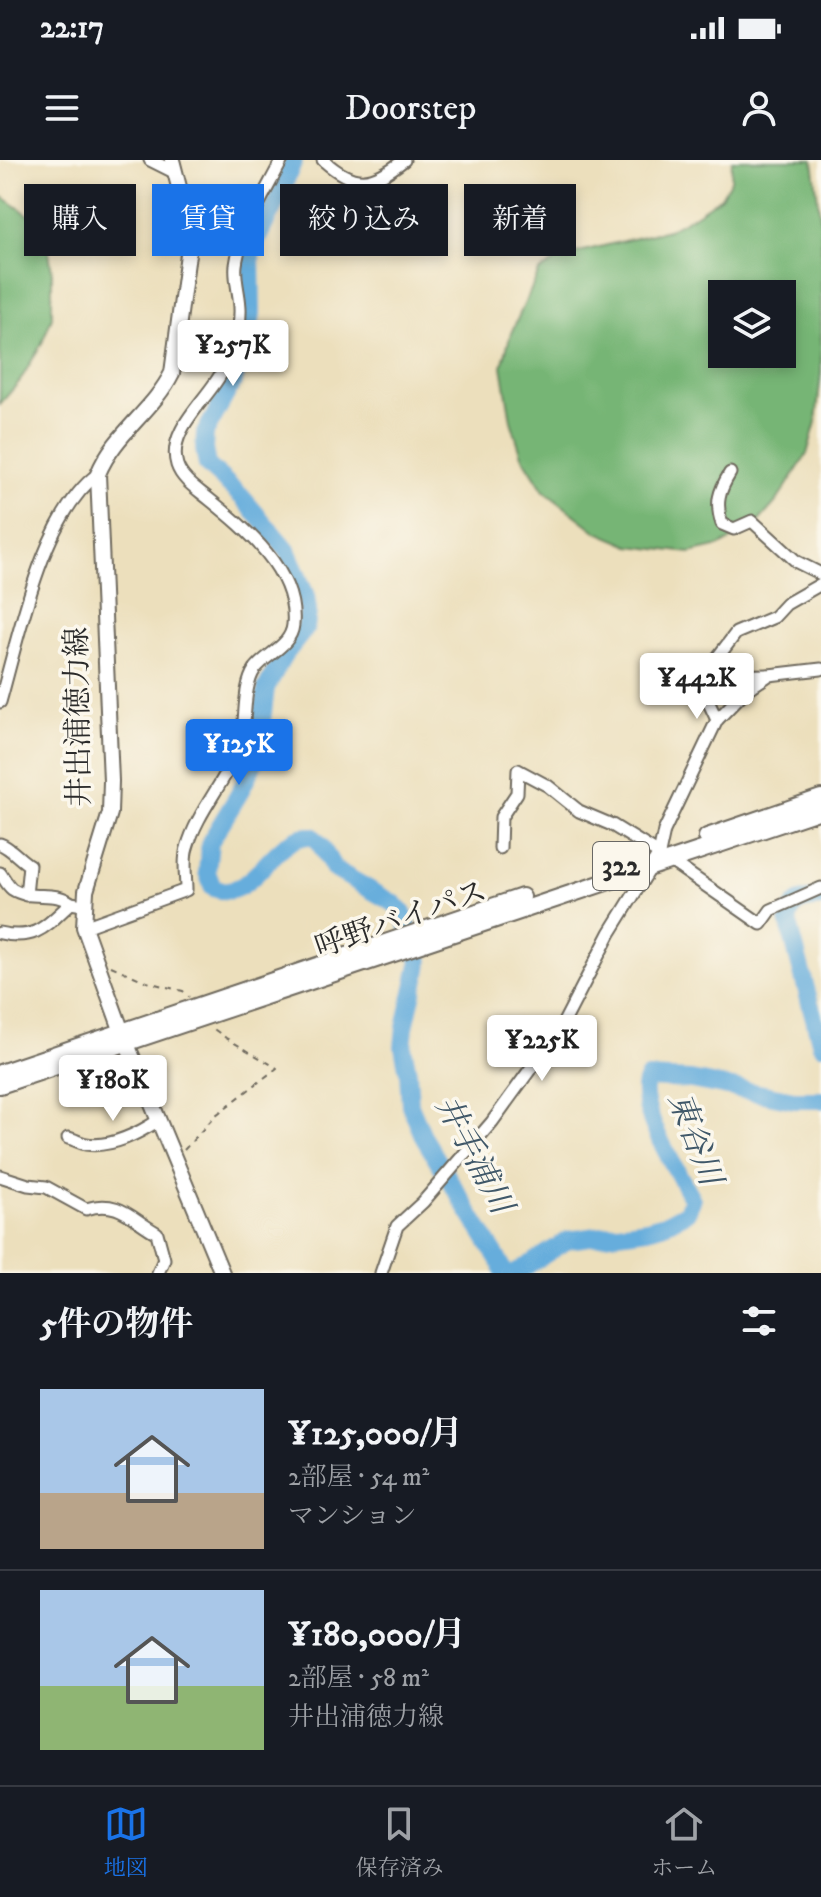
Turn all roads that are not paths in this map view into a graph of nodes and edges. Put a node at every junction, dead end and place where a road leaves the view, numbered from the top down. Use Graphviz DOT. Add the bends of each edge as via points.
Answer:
graph roads {
  1 [pos="150,160"];
  2 [pos="282,160"];
  3 [pos="323,160"];
  4 [pos="404,160"];
  5 [pos="173,166"];
  6 [pos="730,473"];
  7 [pos="98,474"];
  8 [pos="821,574"];
  9 [pos="821,584"];
  10 [pos="821,669"];
  11 [pos="712,673"];
  12 [pos="769,675"];
  13 [pos="0,702"];
  14 [pos="717,720"];
  15 [pos="821,798"];
  16 [pos="821,810"];
  17 [pos="0,844"];
  18 [pos="500,848"];
  19 [pos="661,860"];
  20 [pos="0,873"];
  21 [pos="821,888"];
  22 [pos="26,895"];
  23 [pos="77,904"];
  24 [pos="84,927"];
  25 [pos="0,933"];
  26 [pos="125,1038"];
  27 [pos="0,1073"];
  28 [pos="0,1085"];
  29 [pos="159,1120"];
  30 [pos="68,1138"];
  31 [pos="2,1178"];
  32 [pos="158,1273"];
  33 [pos="222,1273"];
  34 [pos="381,1273"];
  1 -- 5 [label="street"];
  2 -- 24 [label="street" via="239,250 240,312 232,350 179,436 175,462 181,476 242,526 273,561 293,608 293,629 249,683 242,737 231,767 186,850 186,890"];
  3 -- 4 [label="street" via="348,180 359,181 388,172"];
  5 -- 7 [label="main road" via="187,218 188,254 172,373 165,388 106,453"];
  6 -- 8 [label="street" via="719,491 722,524 734,529 752,521 797,562"];
  7 -- 13 [label="street" via="82,485 52,538"];
  7 -- 23 [label="main road, 井出浦徳力線" via="110,813"];
  9 -- 11 [label="street" via="774,617 736,633 708,670"];
  10 -- 12 [label="street"];
  11 -- 12 [label="street"];
  11 -- 14 [label="street" via="709,703"];
  12 -- 14 [label="street"];
  14 -- 19 [label="street" via="664,831"];
  15 -- 19 [label="highway, 呼野バイパス / 322"];
  16 -- 19 [label="highway, 呼野バイパス / 322"];
  17 -- 22 [label="street" via="29,865"];
  18 -- 19 [label="street" via="501,817 517,793 518,770"];
  19 -- 21 [label="street" via="761,924 771,910"];
  19 -- 26 [label="highway, 呼野バイパス / 322"];
  19 -- 34 [label="street" via="610,933 563,1024 492,1122 397,1226"];
  20 -- 22 [label="street" via="9,887"];
  22 -- 23 [label="street" via="64,897"];
  23 -- 24 [label="main road, 井出浦徳力線"];
  23 -- 25 [label="street" via="40,931 18,937"];
  24 -- 26 [label="main road, 井出浦徳力線"];
  26 -- 27 [label="highway, 呼野バイパス / 322"];
  26 -- 28 [label="highway, 呼野バイパス / 322"];
  26 -- 29 [label="main road, 井出浦徳力線"];
  29 -- 30 [label="street" via="110,1141 86,1144"];
  29 -- 33 [label="main road, 井出浦徳力線"];
  31 -- 32 [label="street" via="46,1187 86,1209 114,1207 138,1218 157,1233 164,1259"];
}
